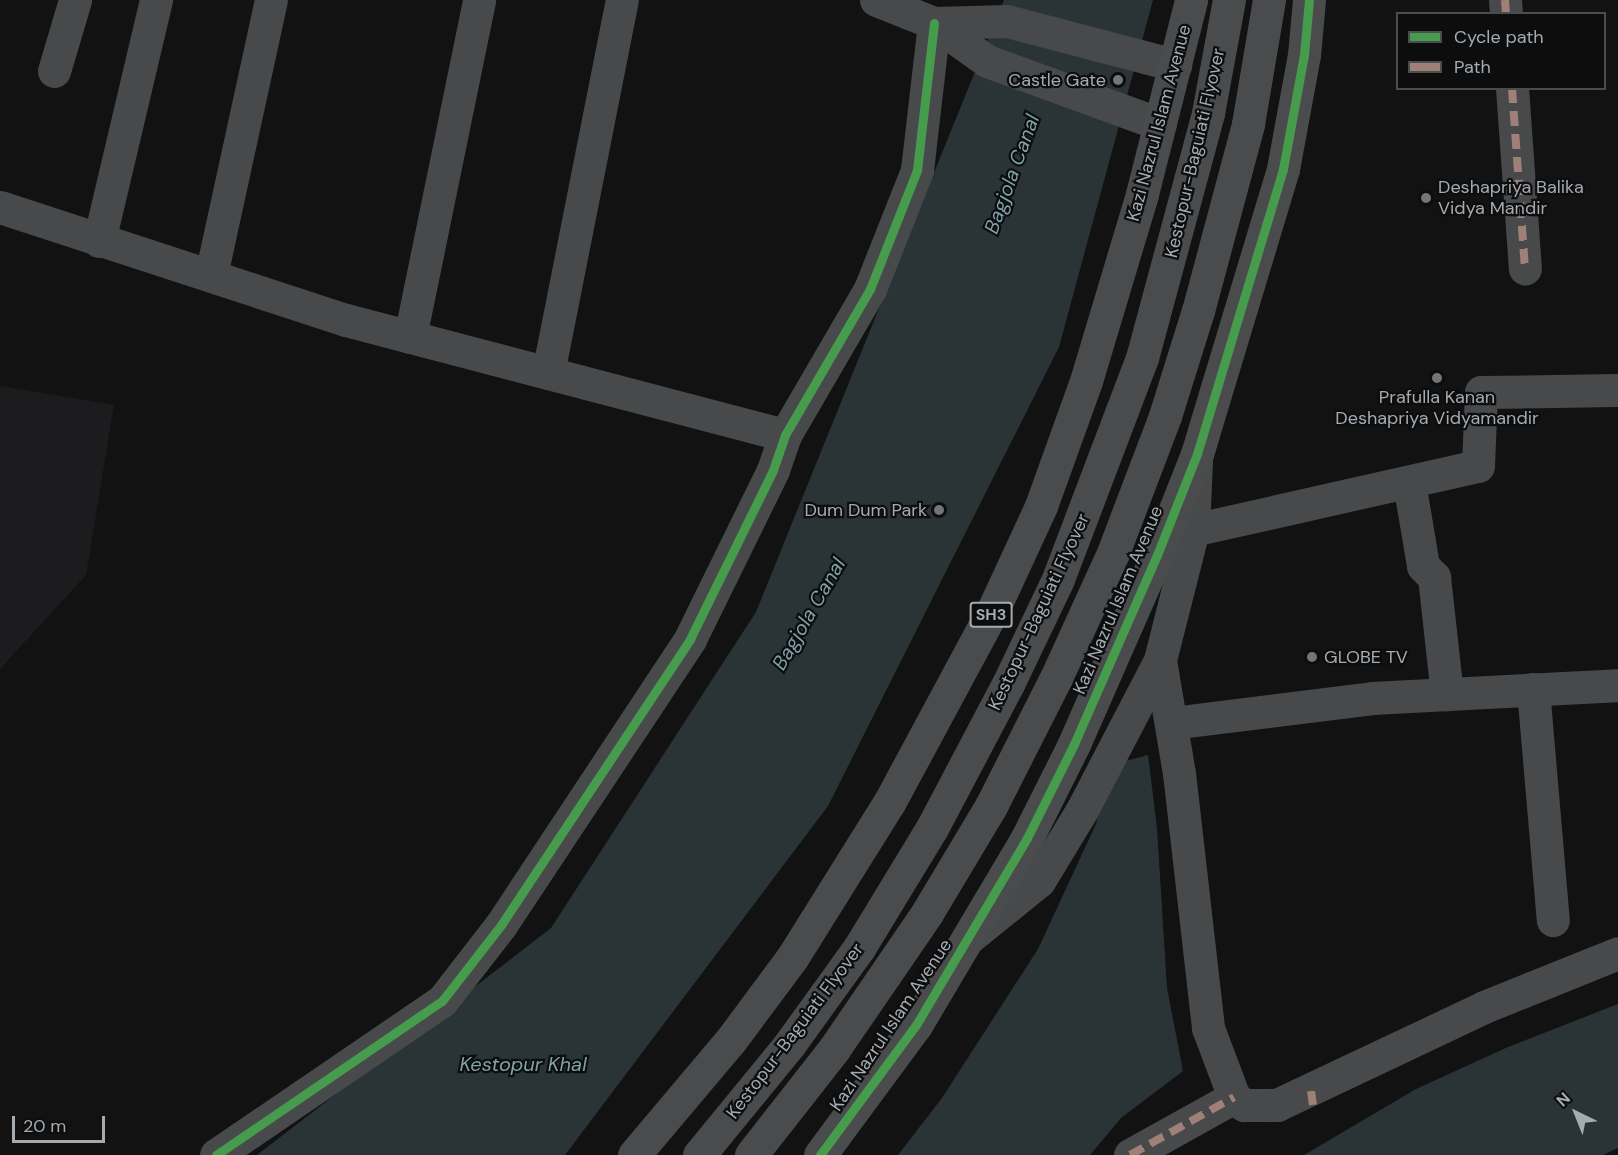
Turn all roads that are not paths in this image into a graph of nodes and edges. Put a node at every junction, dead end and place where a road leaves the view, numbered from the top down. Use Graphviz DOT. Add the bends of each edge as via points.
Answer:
graph roads {
  1 [pos="75,0"];
  2 [pos="156,0"];
  3 [pos="271,0"];
  4 [pos="479,0"];
  5 [pos="622,0"];
  6 [pos="876,0"];
  7 [pos="1191,0"];
  8 [pos="1229,0"];
  9 [pos="1269,0"];
  10 [pos="1309,0"];
  11 [pos="934,23"];
  12 [pos="1175,65"];
  13 [pos="54,71"];
  14 [pos="1512,90"];
  15 [pos="1160,124"];
  16 [pos="0,207"];
  17 [pos="99,241"];
  18 [pos="1525,269"];
  19 [pos="211,275"];
  20 [pos="410,337"];
  21 [pos="548,373"];
  22 [pos="1618,390"];
  23 [pos="785,435"];
  24 [pos="1197,454"];
  25 [pos="1409,482"];
  26 [pos="1193,530"];
  27 [pos="1160,660"];
  28 [pos="1618,685"];
  29 [pos="1533,689"];
  30 [pos="1447,694"];
  31 [pos="1172,723"];
  32 [pos="1553,920"];
  33 [pos="971,936"];
  34 [pos="1618,953"];
  35 [pos="1234,1097"];
  36 [pos="216,1155"];
  37 [pos="634,1155"];
  38 [pos="699,1155"];
  39 [pos="751,1155"];
  40 [pos="820,1155"];
  41 [pos="1130,1155"];
  1 -- 13 [label="street"];
  2 -- 17 [label="street"];
  3 -- 19 [label="street"];
  4 -- 20 [label="street" via="420,272"];
  5 -- 21 [label="street"];
  6 -- 11 [label="street"];
  7 -- 12 [label="main road, Kazi Nazrul Islam Avenue / SH3"];
  8 -- 38 [label="main road, Kestopur-Baguiati Flyover" via="1208,113 1142,358 1104,468 1058,579 938,817 859,948 789,1045"];
  9 -- 39 [label="main road" via="1248,124 1201,300 1165,416 1113,553 991,806 927,913 834,1049"];
  10 -- 24 [label="main road, Kazi Nazrul Islam Avenue" via="1304,55 1283,169"];
  11 -- 12 [label="street" via="1007,21"];
  11 -- 15 [label="street" via="987,61"];
  11 -- 23 [label="street" via="917,170 870,289"];
  12 -- 15 [label="main road, Kazi Nazrul Islam Avenue / SH3"];
  14 -- 18 [label="street"];
  15 -- 37 [label="main road, Kazi Nazrul Islam Avenue / SH3" via="1086,381 1041,506 947,701 843,881 792,958 731,1040"];
  16 -- 17 [label="street"];
  17 -- 19 [label="street"];
  19 -- 20 [label="street"];
  20 -- 21 [label="street"];
  21 -- 23 [label="street"];
  22 -- 25 [label="street" via="1481,392 1478,466"];
  23 -- 36 [label="street" via="690,639 501,924 442,1001"];
  24 -- 26 [label="street"];
  24 -- 33 [label="main road, Kazi Nazrul Islam Avenue" via="1074,744 1027,838"];
  25 -- 26 [label="street"];
  25 -- 30 [label="street" via="1423,566 1434,578"];
  26 -- 27 [label="street"];
  27 -- 31 [label="street"];
  27 -- 33 [label="street" via="1082,810 1039,881"];
  28 -- 29 [label="street"];
  29 -- 30 [label="street"];
  29 -- 32 [label="street"];
  30 -- 31 [label="street" via="1372,698"];
  31 -- 35 [label="street" via="1203,1002 1218,1063"];
  33 -- 40 [label="main road, Kazi Nazrul Islam Avenue" via="916,1025"];
  34 -- 35 [label="street" via="1484,1007 1277,1105 1244,1105"];
  35 -- 41 [label="street"];
}
